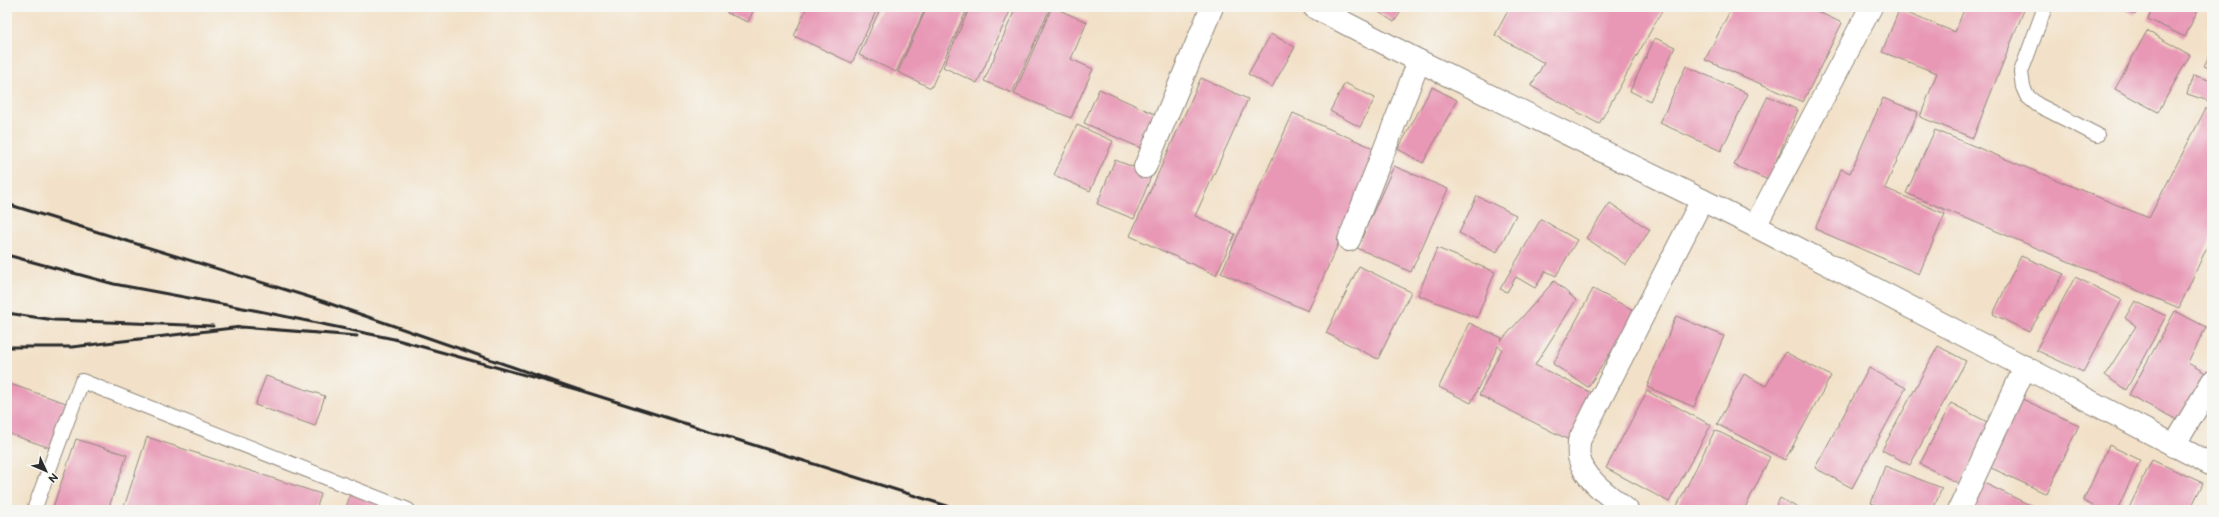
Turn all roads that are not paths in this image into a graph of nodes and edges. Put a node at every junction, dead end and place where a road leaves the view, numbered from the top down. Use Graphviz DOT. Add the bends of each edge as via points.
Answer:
graph roads {
  1 [pos="1212,7"];
  2 [pos="1314,7"];
  3 [pos="1871,7"];
  4 [pos="2044,7"];
  5 [pos="1419,61"];
  6 [pos="2097,135"];
  7 [pos="1145,167"];
  8 [pos="1702,200"];
  9 [pos="1755,226"];
  10 [pos="1349,240"];
  11 [pos="2025,367"];
  12 [pos="2212,382"];
  13 [pos="2174,446"];
  14 [pos="2212,465"];
  15 [pos="34,510"];
  16 [pos="408,510"];
  17 [pos="1626,510"];
  18 [pos="1959,510"];
  1 -- 7 [label="street"];
  2 -- 5 [label="street"];
  3 -- 9 [label="street"];
  4 -- 6 [label="lane" via="2021,72 2027,96 2038,105"];
  5 -- 8 [label="street"];
  5 -- 10 [label="street"];
  8 -- 9 [label="street"];
  8 -- 17 [label="street" via="1579,441 1579,456 1585,470 1600,489"];
  9 -- 11 [label="street"];
  11 -- 13 [label="street"];
  11 -- 18 [label="street"];
  12 -- 13 [label="street"];
  13 -- 14 [label="street"];
  15 -- 16 [label="lane" via="82,380"];
}
